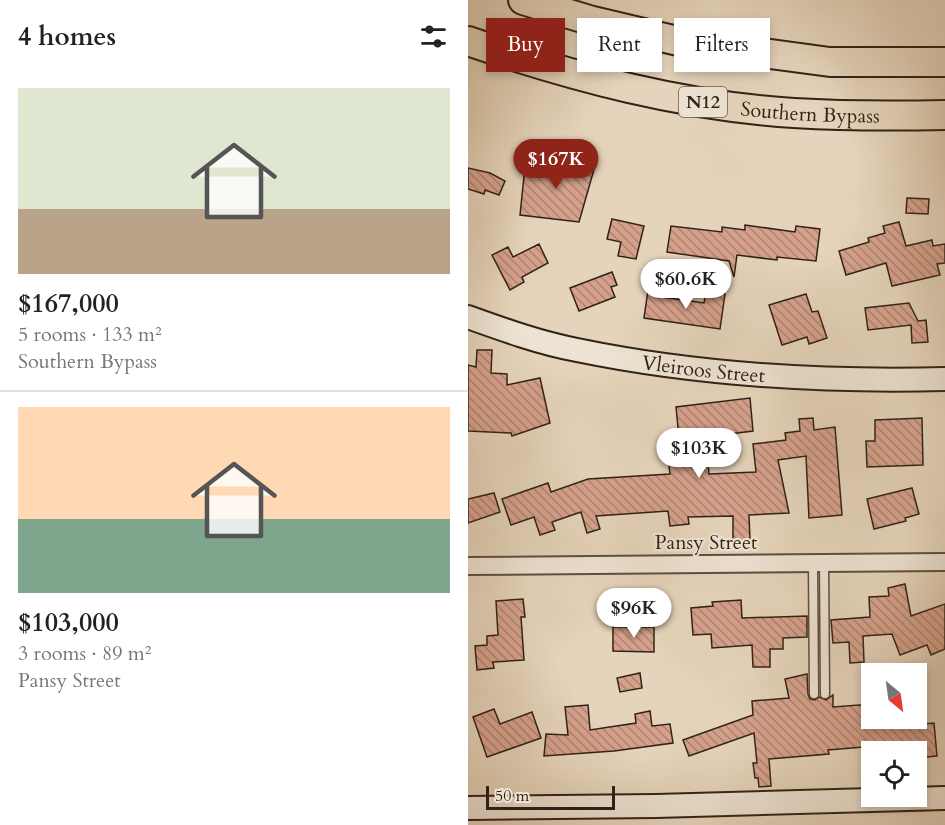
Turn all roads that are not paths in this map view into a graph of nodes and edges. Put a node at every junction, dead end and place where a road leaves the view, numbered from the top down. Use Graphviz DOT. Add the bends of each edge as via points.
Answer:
graph roads {
  1 [pos="523,0"];
  2 [pos="468,41"];
  3 [pos="945,62"];
  4 [pos="945,115"];
  5 [pos="468,317"];
  6 [pos="945,379"];
  7 [pos="819,562"];
  8 [pos="945,562"];
  9 [pos="468,566"];
  10 [pos="814,694"];
  11 [pos="825,694"];
  12 [pos="945,798"];
  13 [pos="468,808"];
  1 -- 3 [label="highway" via="682,42 830,62"];
  2 -- 4 [label="highway, Southern Bypass / N12" via="591,79 710,103 869,117"];
  5 -- 6 [label="street, Vleiroos Street" via="576,350 680,367 795,378"];
  7 -- 8 [label="street, Pansy Street"];
  7 -- 9 [label="street, Pansy Street"];
  7 -- 10 [label="lane"];
  7 -- 11 [label="lane"];
  12 -- 13 [label="street"];
}
